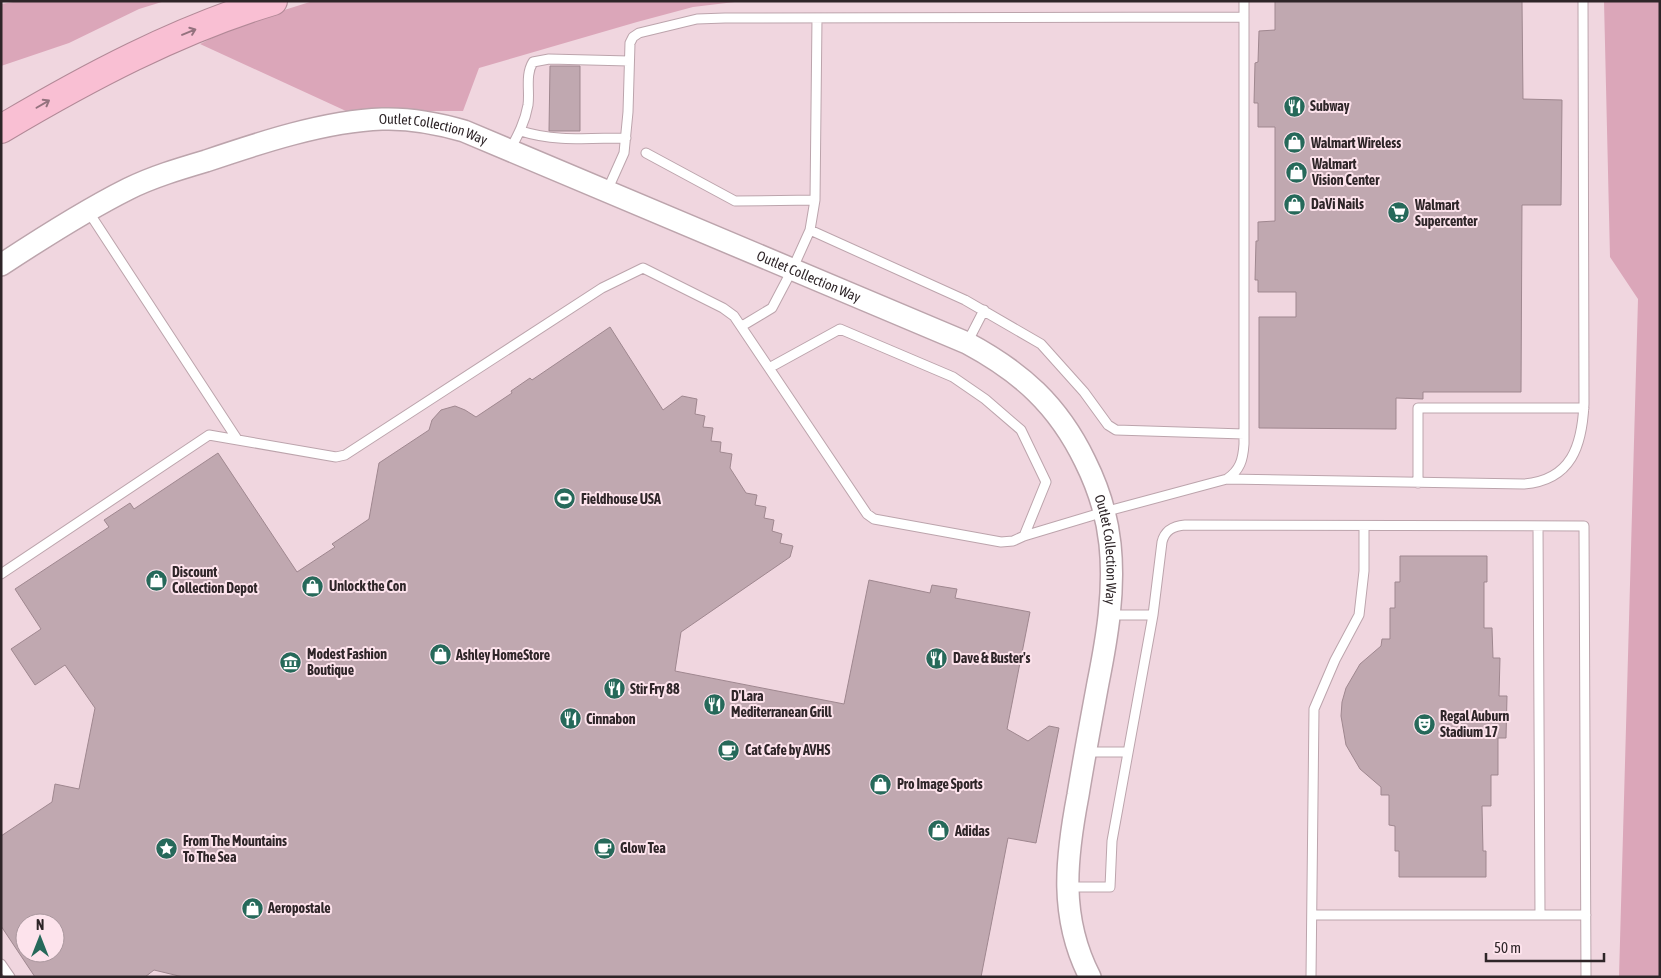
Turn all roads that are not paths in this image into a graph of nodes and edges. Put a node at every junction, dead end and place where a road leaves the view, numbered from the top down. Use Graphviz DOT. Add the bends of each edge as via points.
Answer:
graph roads {
  1 [pos="273,1"];
  2 [pos="1244,1"];
  3 [pos="1583,1"];
  4 [pos="1244,17"];
  5 [pos="817,18"];
  6 [pos="629,61"];
  7 [pos="1,129"];
  8 [pos="521,131"];
  9 [pos="626,138"];
  10 [pos="510,150"];
  11 [pos="646,153"];
  12 [pos="607,191"];
  13 [pos="815,200"];
  14 [pos="88,211"];
  15 [pos="810,230"];
  16 [pos="1,265"];
  17 [pos="792,270"];
  18 [pos="984,310"];
  19 [pos="742,326"];
  20 [pos="967,343"];
  21 [pos="769,368"];
  22 [pos="1584,408"];
  23 [pos="1244,434"];
  24 [pos="237,439"];
  25 [pos="1227,479"];
  26 [pos="1418,483"];
  27 [pos="1104,512"];
  28 [pos="1364,526"];
  29 [pos="1538,526"];
  30 [pos="1024,536"];
  31 [pos="1,574"];
  32 [pos="1109,615"];
  33 [pos="1153,615"];
  34 [pos="1086,752"];
  35 [pos="1128,752"];
  36 [pos="1067,887"];
  37 [pos="1312,915"];
  38 [pos="1540,915"];
  39 [pos="1586,915"];
  40 [pos="1,964"];
  41 [pos="10,977"];
  42 [pos="1090,977"];
  43 [pos="1311,977"];
  44 [pos="1586,977"];
  7 -- 1 [label="highway, one-way" via="121,63 181,35"];
  2 -- 4 [label="lane"];
  3 -- 22 [label="lane"];
  4 -- 5 [label="lane"];
  4 -- 23 [label="lane"];
  5 -- 6 [label="lane" via="697,19 639,33 630,43"];
  5 -- 13 [label="lane"];
  6 -- 8 [label="lane" via="533,62 529,69 528,104"];
  6 -- 9 [label="lane"];
  8 -- 9 [label="lane" via="571,139"];
  8 -- 10 [label="lane"];
  9 -- 12 [label="lane" via="624,153"];
  10 -- 12 [label="street, Outlet Collection Way"];
  10 -- 14 [label="street, Outlet Collection Way" via="435,123 382,119 343,124 295,134 166,174"];
  11 -- 13 [label="lane" via="735,201"];
  12 -- 17 [label="street, Outlet Collection Way"];
  13 -- 15 [label="lane"];
  14 -- 16 [label="street, Outlet Collection Way"];
  14 -- 24 [label="lane"];
  15 -- 17 [label="lane"];
  15 -- 18 [label="lane"];
  17 -- 19 [label="lane" via="772,308"];
  17 -- 20 [label="street, Outlet Collection Way"];
  18 -- 20 [label="lane"];
  18 -- 23 [label="lane" via="1040,344 1084,392 1108,425 1116,430"];
  19 -- 21 [label="lane"];
  19 -- 24 [label="lane" via="723,308 643,268 602,288 345,456"];
  20 -- 27 [label="street, Outlet Collection Way" via="996,358 1064,422 1092,476"];
  21 -- 30 [label="lane" via="870,517 1001,542"];
  21 -- 30 [label="lane" via="840,329 953,377 1021,430 1046,482"];
  22 -- 26 [label="lane" via="1580,442 1574,454 1564,467 1544,480 1524,484"];
  22 -- 26 [label="lane" via="1418,408"];
  23 -- 25 [label="lane" via="1241,465"];
  24 -- 31 [label="lane" via="204,437"];
  25 -- 26 [label="lane"];
  25 -- 27 [label="lane"];
  27 -- 30 [label="lane"];
  27 -- 32 [label="street, Outlet Collection Way" via="1111,560"];
  28 -- 29 [label="lane"];
  28 -- 33 [label="lane" via="1173,527 1162,539"];
  28 -- 37 [label="lane" via="1364,571 1359,615 1314,709"];
  29 -- 38 [label="lane"];
  29 -- 39 [label="lane" via="1584,526"];
  32 -- 33 [label="lane"];
  32 -- 34 [label="street, Outlet Collection Way"];
  33 -- 35 [label="lane"];
  34 -- 35 [label="lane"];
  34 -- 36 [label="street, Outlet Collection Way" via="1068,852"];
  35 -- 36 [label="lane" via="1112,842 1110,887"];
  36 -- 42 [label="street, Outlet Collection Way" via="1073,926"];
  37 -- 38 [label="lane"];
  37 -- 43 [label="lane"];
  38 -- 39 [label="lane"];
  39 -- 44 [label="lane"];
  40 -- 41 [label="lane"];
}
